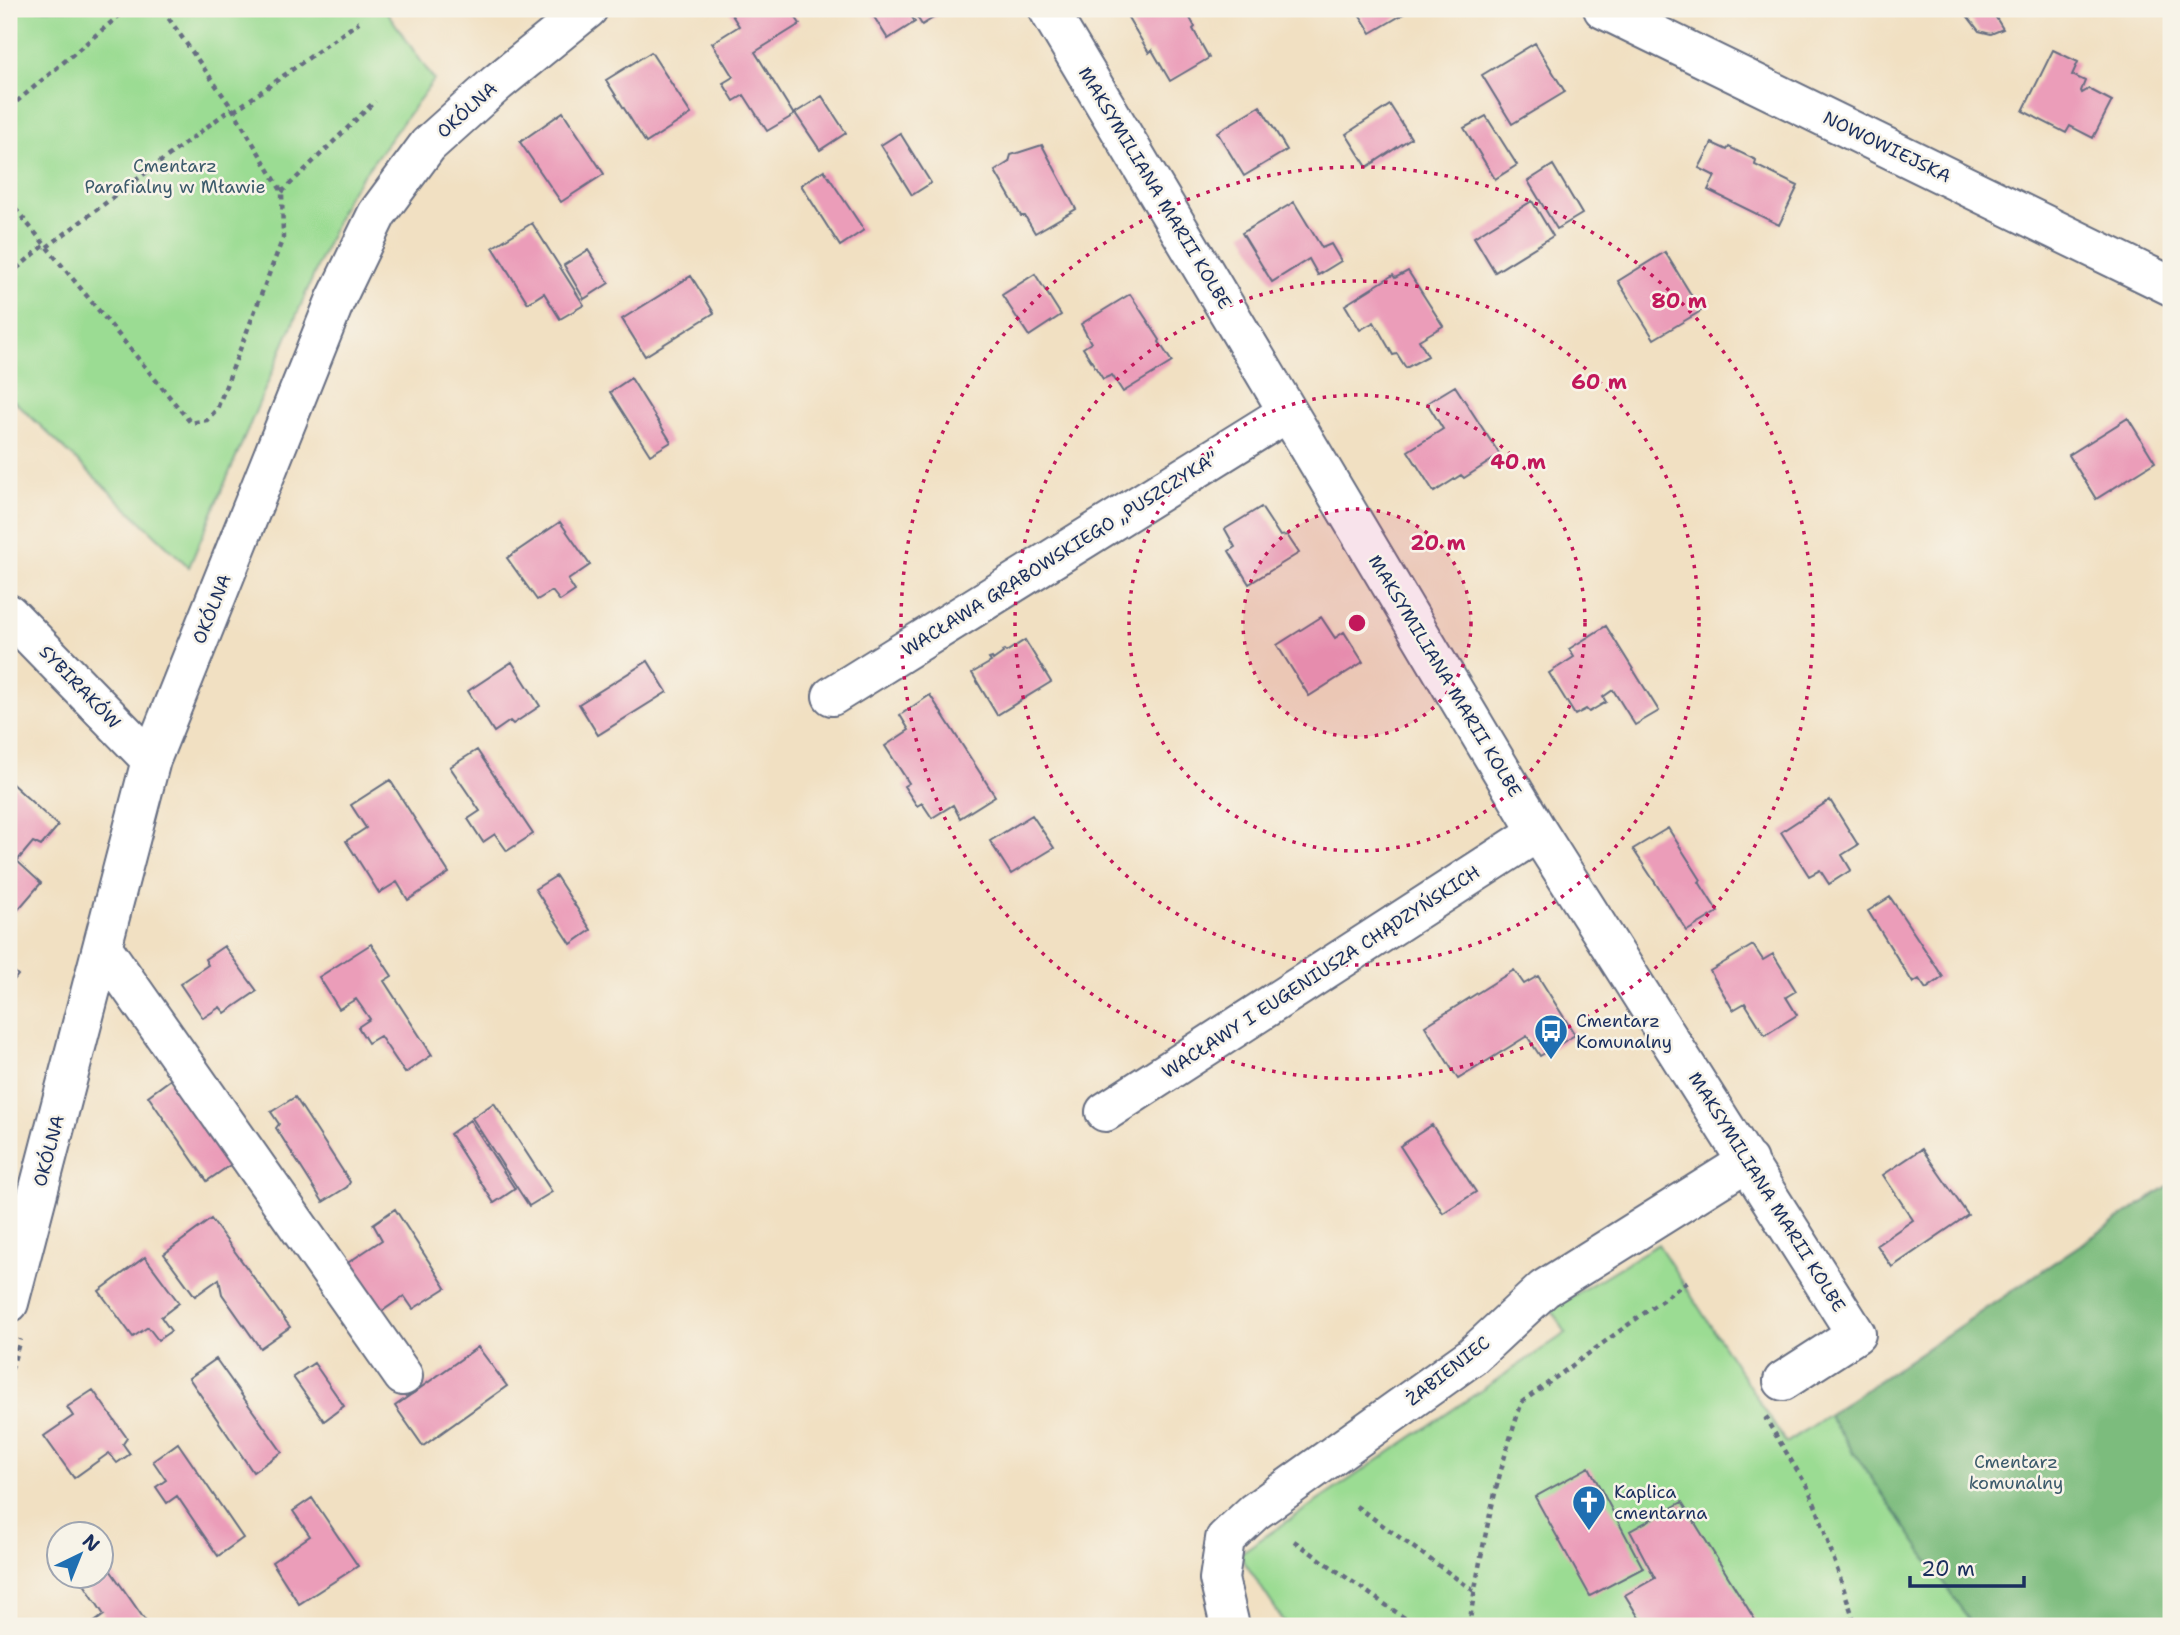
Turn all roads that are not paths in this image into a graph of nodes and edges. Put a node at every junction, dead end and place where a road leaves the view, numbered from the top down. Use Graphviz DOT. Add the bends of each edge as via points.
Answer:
graph roads {
  1 [pos="588,9"];
  2 [pos="1048,9"];
  3 [pos="1603,9"];
  4 [pos="2171,286"];
  5 [pos="1288,412"];
  6 [pos="9,614"];
  7 [pos="832,696"];
  8 [pos="151,760"];
  9 [pos="1538,832"];
  10 [pos="103,948"];
  11 [pos="1105,1112"];
  12 [pos="1748,1161"];
  13 [pos="16,1315"];
  14 [pos="403,1376"];
  15 [pos="1777,1398"];
  16 [pos="1230,1626"];
  1 -- 8 [label="street, OKÓLNA" via="428,145 377,214 335,301"];
  2 -- 5 [label="street, MAKSYMILIANA MARII KOLBE"];
  3 -- 4 [label="street, NOWOWIEJSKA"];
  5 -- 7 [label="street, WACŁAWA GRABOWSKIEGO „PUSZCZYKA”"];
  5 -- 9 [label="street, MAKSYMILIANA MARII KOLBE"];
  6 -- 8 [label="street, SYBIRAKÓW"];
  8 -- 10 [label="street, OKÓLNA"];
  9 -- 11 [label="street, WACŁAWY I EUGENIUSZA CHĄDZYŃSKICH"];
  9 -- 12 [label="street, MAKSYMILIANA MARII KOLBE"];
  10 -- 13 [label="street, OKÓLNA"];
  10 -- 14 [label="street"];
  12 -- 15 [label="street, MAKSYMILIANA MARII KOLBE" via="1856,1334"];
  12 -- 16 [label="street, ŻABIENIEC" via="1544,1289 1471,1357 1254,1511 1225,1539 1219,1579"];
}
